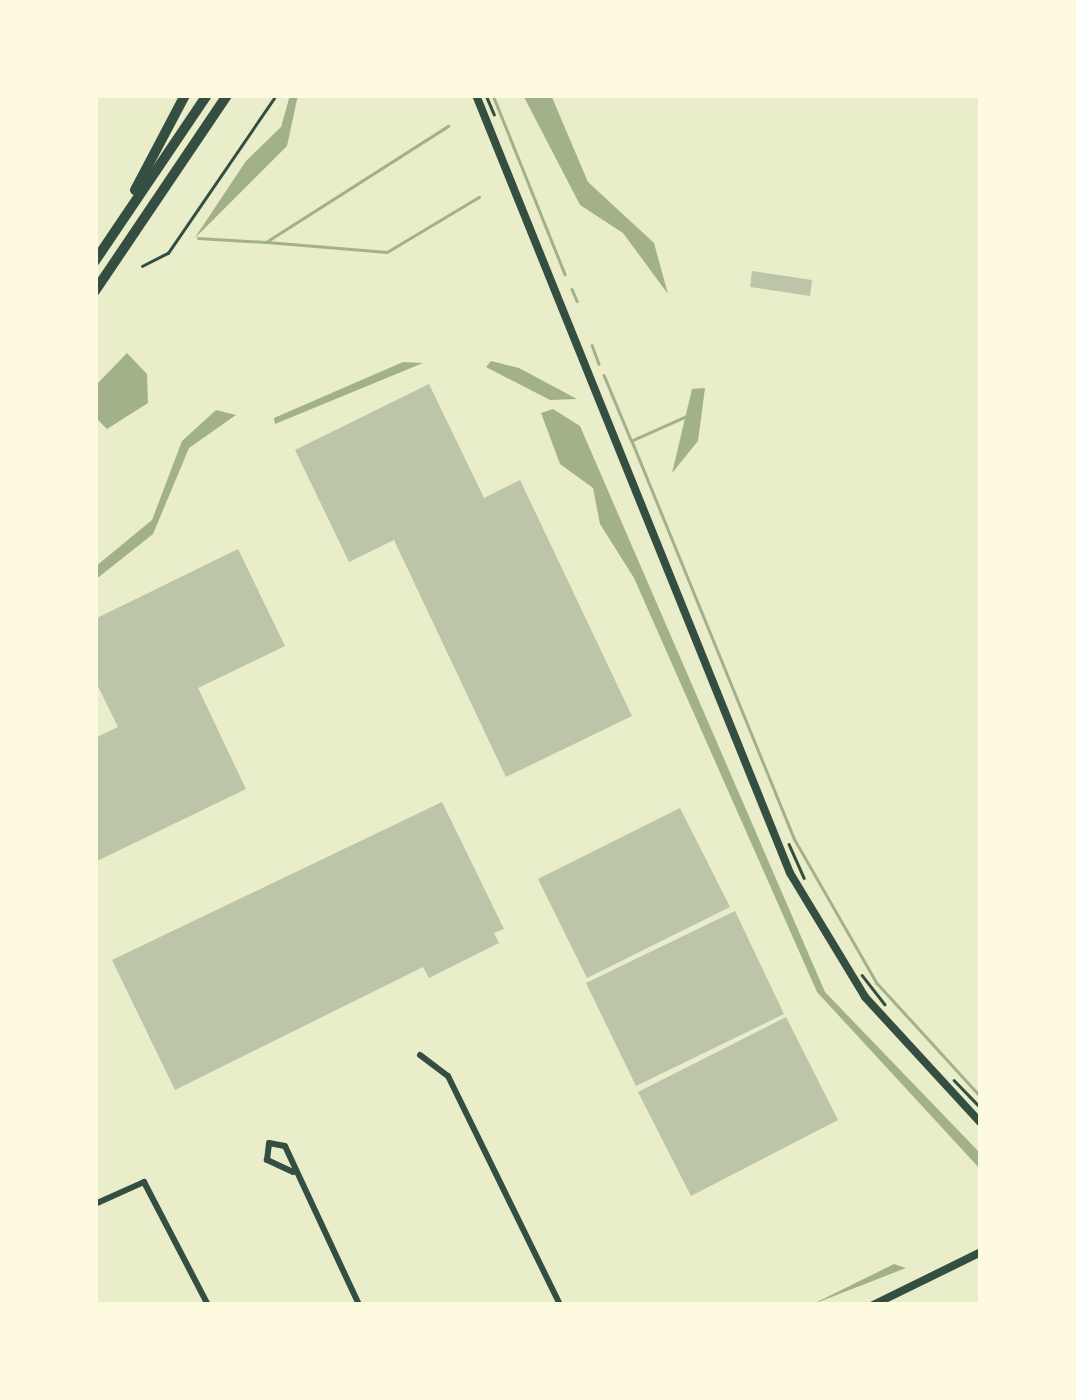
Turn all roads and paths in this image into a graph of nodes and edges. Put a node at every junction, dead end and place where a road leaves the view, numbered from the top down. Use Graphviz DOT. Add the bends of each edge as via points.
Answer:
graph roads {
  1 [pos="185,95"];
  2 [pos="207,95"];
  3 [pos="227,95"];
  4 [pos="276,95"];
  5 [pos="476,95"];
  6 [pos="108,240"];
  7 [pos="96,260"];
  8 [pos="142,266"];
  9 [pos="95,291"];
  10 [pos="786,837"];
  11 [pos="810,892"];
  12 [pos="858,968"];
  13 [pos="893,1014"];
  14 [pos="420,1055"];
  15 [pos="946,1071"];
  16 [pos="981,1108"];
  17 [pos="981,1123"];
  18 [pos="294,1172"];
  19 [pos="95,1204"];
  20 [pos="981,1252"];
  21 [pos="208,1305"];
  22 [pos="359,1305"];
  23 [pos="560,1305"];
  24 [pos="873,1305"];
  1 -- 6 [label="highway"];
  2 -- 6 [label="highway"];
  3 -- 9 [label="highway"];
  4 -- 8 [label="path" via="168,253"];
  5 -- 17 [label="street" via="790,873 865,997"];
  6 -- 7 [label="highway"];
  10 -- 11 [label="path"];
  12 -- 13 [label="path"];
  14 -- 23 [label="street" via="448,1076"];
  15 -- 16 [label="path"];
  18 -- 18 [label="street" via="285,1146 269,1143 267,1160"];
  18 -- 22 [label="street"];
  19 -- 21 [label="street" via="144,1182"];
  20 -- 24 [label="street"];
}
